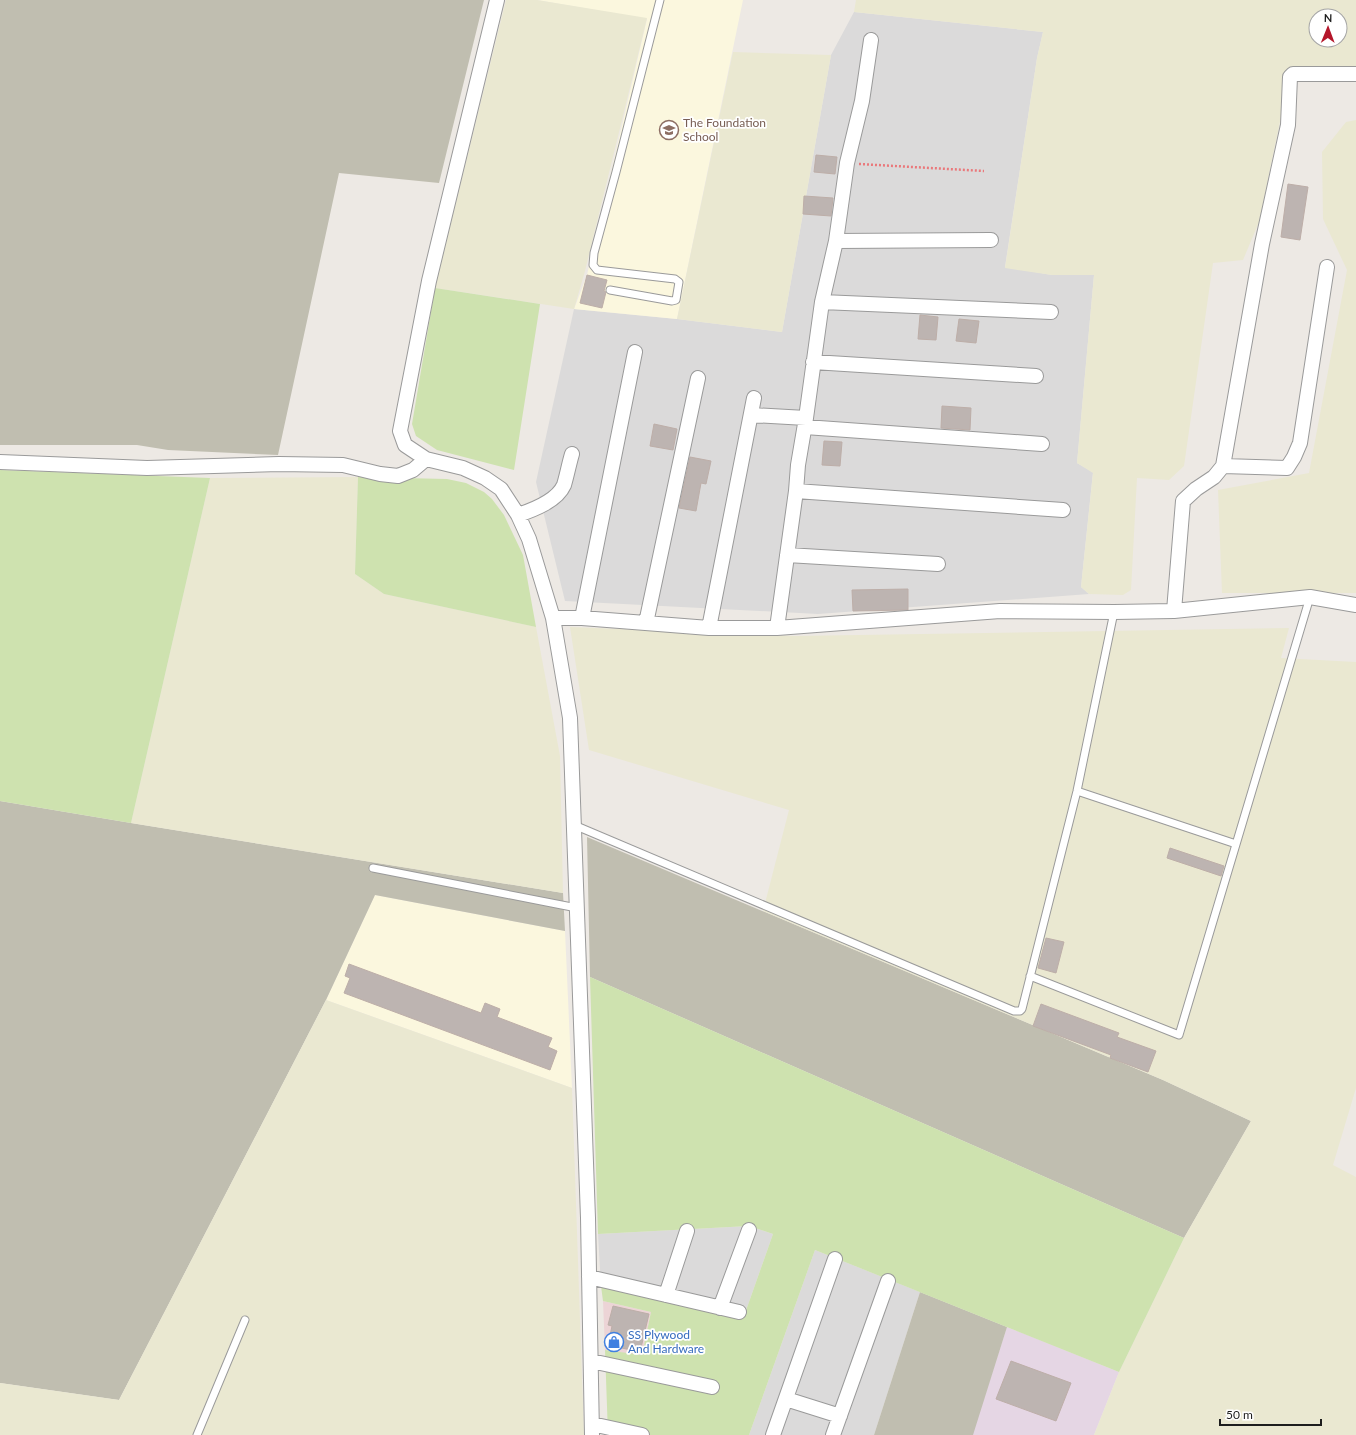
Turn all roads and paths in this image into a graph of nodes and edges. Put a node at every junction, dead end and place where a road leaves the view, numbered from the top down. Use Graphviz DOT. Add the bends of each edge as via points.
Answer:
graph roads {
  1 [pos="497,0"];
  2 [pos="660,0"];
  3 [pos="871,40"];
  4 [pos="1356,74"];
  5 [pos="847,163"];
  6 [pos="984,170"];
  7 [pos="991,240"];
  8 [pos="836,241"];
  9 [pos="1327,267"];
  10 [pos="610,290"];
  11 [pos="822,302"];
  12 [pos="1051,312"];
  13 [pos="635,352"];
  14 [pos="813,362"];
  15 [pos="1036,376"];
  16 [pos="698,378"];
  17 [pos="754,398"];
  18 [pos="751,415"];
  19 [pos="805,423"];
  20 [pos="1042,444"];
  21 [pos="572,454"];
  22 [pos="426,459"];
  23 [pos="0,462"];
  24 [pos="1223,466"];
  25 [pos="796,491"];
  26 [pos="1063,510"];
  27 [pos="518,516"];
  28 [pos="787,555"];
  29 [pos="938,564"];
  30 [pos="1310,597"];
  31 [pos="1356,605"];
  32 [pos="1174,611"];
  33 [pos="1114,612"];
  34 [pos="553,618"];
  35 [pos="582,618"];
  36 [pos="646,623"];
  37 [pos="709,628"];
  38 [pos="777,628"];
  39 [pos="1077,791"];
  40 [pos="574,825"];
  41 [pos="1236,844"];
  42 [pos="373,868"];
  43 [pos="577,908"];
  44 [pos="1030,976"];
  45 [pos="749,1230"];
  46 [pos="687,1231"];
  47 [pos="834,1259"];
  48 [pos="589,1277"];
  49 [pos="888,1281"];
  50 [pos="666,1295"];
  51 [pos="720,1308"];
  52 [pos="739,1312"];
  53 [pos="246,1320"];
  54 [pos="591,1361"];
  55 [pos="712,1387"];
  56 [pos="786,1399"];
  57 [pos="840,1416"];
  58 [pos="592,1430"];
  59 [pos="197,1435"];
  60 [pos="642,1435"];
  61 [pos="773,1435"];
  62 [pos="833,1435"];
  1 -- 22 [label="street" via="429,281 400,431 405,445"];
  2 -- 10 [label="lane" via="593,265 597,270 675,279 679,282 678,294 676,300 672,301"];
  3 -- 5 [label="street" via="862,101"];
  4 -- 24 [label="street" via="1293,74 1290,77 1288,125 1262,244"];
  5 -- 6 [label="path"];
  5 -- 8 [label="street"];
  7 -- 8 [label="street"];
  8 -- 11 [label="street"];
  9 -- 24 [label="street" via="1300,443 1294,457 1287,468"];
  11 -- 12 [label="street"];
  11 -- 14 [label="street"];
  13 -- 35 [label="street"];
  14 -- 15 [label="street"];
  14 -- 19 [label="street"];
  16 -- 36 [label="street"];
  17 -- 18 [label="street"];
  18 -- 19 [label="street"];
  18 -- 37 [label="street"];
  19 -- 20 [label="street"];
  19 -- 25 [label="street"];
  21 -- 27 [label="street" via="563,486 556,495 540,507"];
  22 -- 23 [label="street" via="412,470 398,476 343,464 147,468"];
  22 -- 27 [label="street" via="463,468 485,478 500,489"];
  24 -- 32 [label="street" via="1214,477 1196,488 1183,502"];
  25 -- 26 [label="street"];
  25 -- 28 [label="street"];
  27 -- 34 [label="street" via="531,545"];
  28 -- 29 [label="street"];
  28 -- 38 [label="street"];
  30 -- 31 [label="street"];
  30 -- 32 [label="street"];
  30 -- 41 [label="lane"];
  32 -- 33 [label="street"];
  33 -- 38 [label="street" via="1000,611"];
  33 -- 39 [label="lane"];
  34 -- 35 [label="street"];
  34 -- 40 [label="street" via="570,718"];
  35 -- 36 [label="street"];
  36 -- 37 [label="street"];
  37 -- 38 [label="street"];
  39 -- 41 [label="lane"];
  39 -- 44 [label="lane"];
  40 -- 43 [label="street"];
  40 -- 44 [label="lane" via="1014,1011 1022,1009"];
  41 -- 44 [label="lane" via="1179,1035"];
  42 -- 43 [label="lane"];
  43 -- 48 [label="street"];
  45 -- 51 [label="street"];
  46 -- 50 [label="street"];
  47 -- 56 [label="street"];
  48 -- 50 [label="street"];
  48 -- 54 [label="street"];
  49 -- 57 [label="street"];
  50 -- 51 [label="street"];
  51 -- 52 [label="street"];
  53 -- 59 [label="lane"];
  54 -- 55 [label="street"];
  54 -- 58 [label="street"];
  56 -- 57 [label="street"];
  56 -- 61 [label="street"];
  57 -- 62 [label="street"];
  58 -- 60 [label="street"];
}
